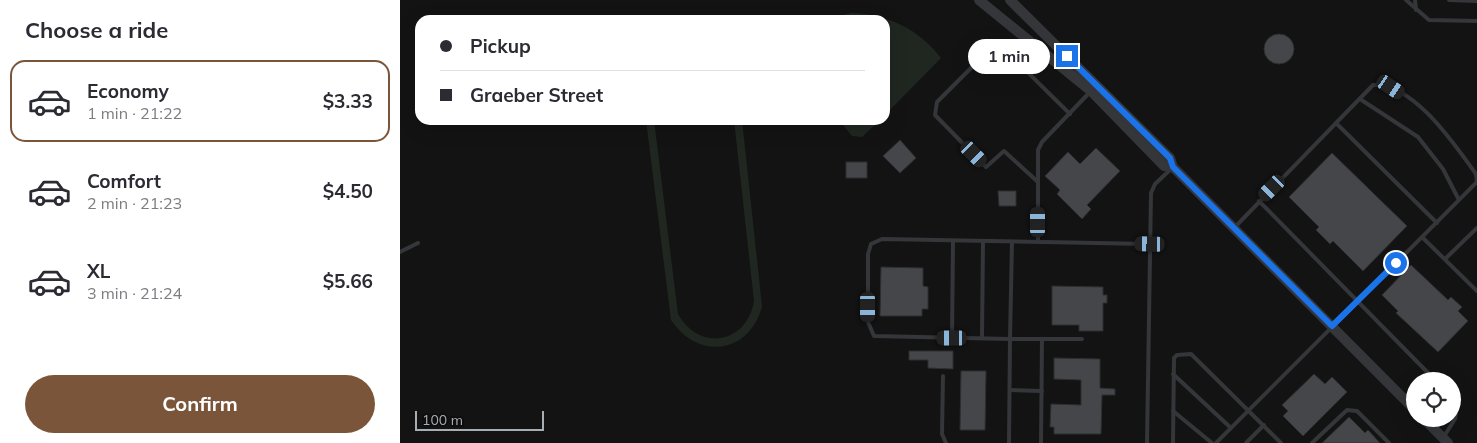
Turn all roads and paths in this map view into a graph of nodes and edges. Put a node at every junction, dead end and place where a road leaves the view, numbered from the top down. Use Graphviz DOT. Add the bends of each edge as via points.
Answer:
graph roads {
  1 [pos="979,0"];
  2 [pos="1010,0"];
  3 [pos="1406,0"];
  4 [pos="1415,0"];
  5 [pos="1449,0"];
  6 [pos="1477,1"];
  7 [pos="1416,10"];
  8 [pos="1477,21"];
  9 [pos="1092,90"];
  10 [pos="1360,99"];
  11 [pos="1070,114"];
  12 [pos="1336,123"];
  13 [pos="1173,167"];
  14 [pos="1038,182"];
  15 [pos="1459,200"];
  16 [pos="1259,201"];
  17 [pos="1436,223"];
  18 [pos="1234,228"];
  19 [pos="1477,228"];
  20 [pos="1422,236"];
  21 [pos="953,241"];
  22 [pos="984,241"];
  23 [pos="1012,242"];
  24 [pos="1038,242"];
  25 [pos="418,243"];
  26 [pos="1150,244"];
  27 [pos="400,252"];
  28 [pos="1445,259"];
  29 [pos="1477,291"];
  30 [pos="1356,302"];
  31 [pos="1332,326"];
  32 [pos="952,338"];
  33 [pos="982,338"];
  34 [pos="1010,339"];
  35 [pos="1042,339"];
  36 [pos="1082,339"];
  37 [pos="1427,372"];
  38 [pos="1173,374"];
  39 [pos="943,376"];
  40 [pos="1010,390"];
  41 [pos="1042,391"];
  42 [pos="1406,401"];
  43 [pos="1248,410"];
  44 [pos="1173,411"];
  45 [pos="1264,425"];
  46 [pos="1432,427"];
  47 [pos="1452,427"];
  48 [pos="1231,428"];
  49 [pos="1446,440"];
  50 [pos="946,443"];
  51 [pos="1009,443"];
  52 [pos="1041,443"];
  53 [pos="1147,443"];
  54 [pos="1173,443"];
  55 [pos="1214,443"];
  56 [pos="1246,443"];
  57 [pos="1281,443"];
  58 [pos="1312,443"];
  59 [pos="1389,443"];
  1 -- 9 [label="street"];
  2 -- 13 [label="street" via="1170,158"];
  3 -- 7 [label="lane"];
  4 -- 7 [label="lane"];
  5 -- 6 [label="lane"];
  7 -- 8 [label="lane" via="1429,20"];
  9 -- 11 [label="lane"];
  9 -- 13 [label="street" via="1164,166"];
  10 -- 12 [label="lane"];
  10 -- 15 [label="lane" via="1418,136 1443,169"];
  10 -- 15 [label="lane" via="1373,86 1391,87 1431,116 1476,174 1477,182"];
  11 -- 14 [label="lane" via="1038,150"];
  11 -- 14 [label="lane" via="1001,46 994,45 937,102 935,115 986,167 1004,151"];
  12 -- 16 [label="lane"];
  12 -- 17 [label="lane"];
  13 -- 18 [label="street"];
  13 -- 26 [label="lane" via="1155,184 1151,193"];
  14 -- 24 [label="lane"];
  15 -- 17 [label="lane"];
  16 -- 18 [label="lane"];
  16 -- 30 [label="lane"];
  17 -- 20 [label="lane"];
  18 -- 31 [label="street"];
  19 -- 28 [label="lane"];
  20 -- 28 [label="lane"];
  20 -- 30 [label="lane"];
  21 -- 22 [label="lane"];
  21 -- 32 [label="lane"];
  21 -- 32 [label="lane" via="882,239 872,244 868,254 868,322 874,336"];
  22 -- 23 [label="lane"];
  22 -- 33 [label="lane"];
  23 -- 24 [label="lane"];
  23 -- 34 [label="lane"];
  24 -- 26 [label="lane"];
  25 -- 27 [label="lane"];
  26 -- 53 [label="lane"];
  28 -- 29 [label="lane"];
  30 -- 31 [label="lane"];
  30 -- 37 [label="lane"];
  31 -- 42 [label="street"];
  31 -- 43 [label="lane"];
  32 -- 33 [label="lane"];
  33 -- 34 [label="lane"];
  34 -- 35 [label="lane"];
  34 -- 40 [label="lane"];
  35 -- 36 [label="lane"];
  35 -- 41 [label="lane"];
  38 -- 43 [label="lane" via="1177,354 1191,354"];
  38 -- 44 [label="lane"];
  38 -- 48 [label="lane"];
  39 -- 50 [label="lane" via="942,434"];
  40 -- 41 [label="lane"];
  40 -- 51 [label="lane"];
  41 -- 52 [label="lane"];
  43 -- 45 [label="lane"];
  43 -- 48 [label="lane"];
  44 -- 54 [label="lane"];
  44 -- 55 [label="lane"];
  45 -- 56 [label="lane"];
  45 -- 57 [label="lane"];
  46 -- 49 [label="street"];
  47 -- 49 [label="lane"];
  48 -- 55 [label="lane"];
  58 -- 59 [label="lane" via="1346,410 1352,409"];
}
